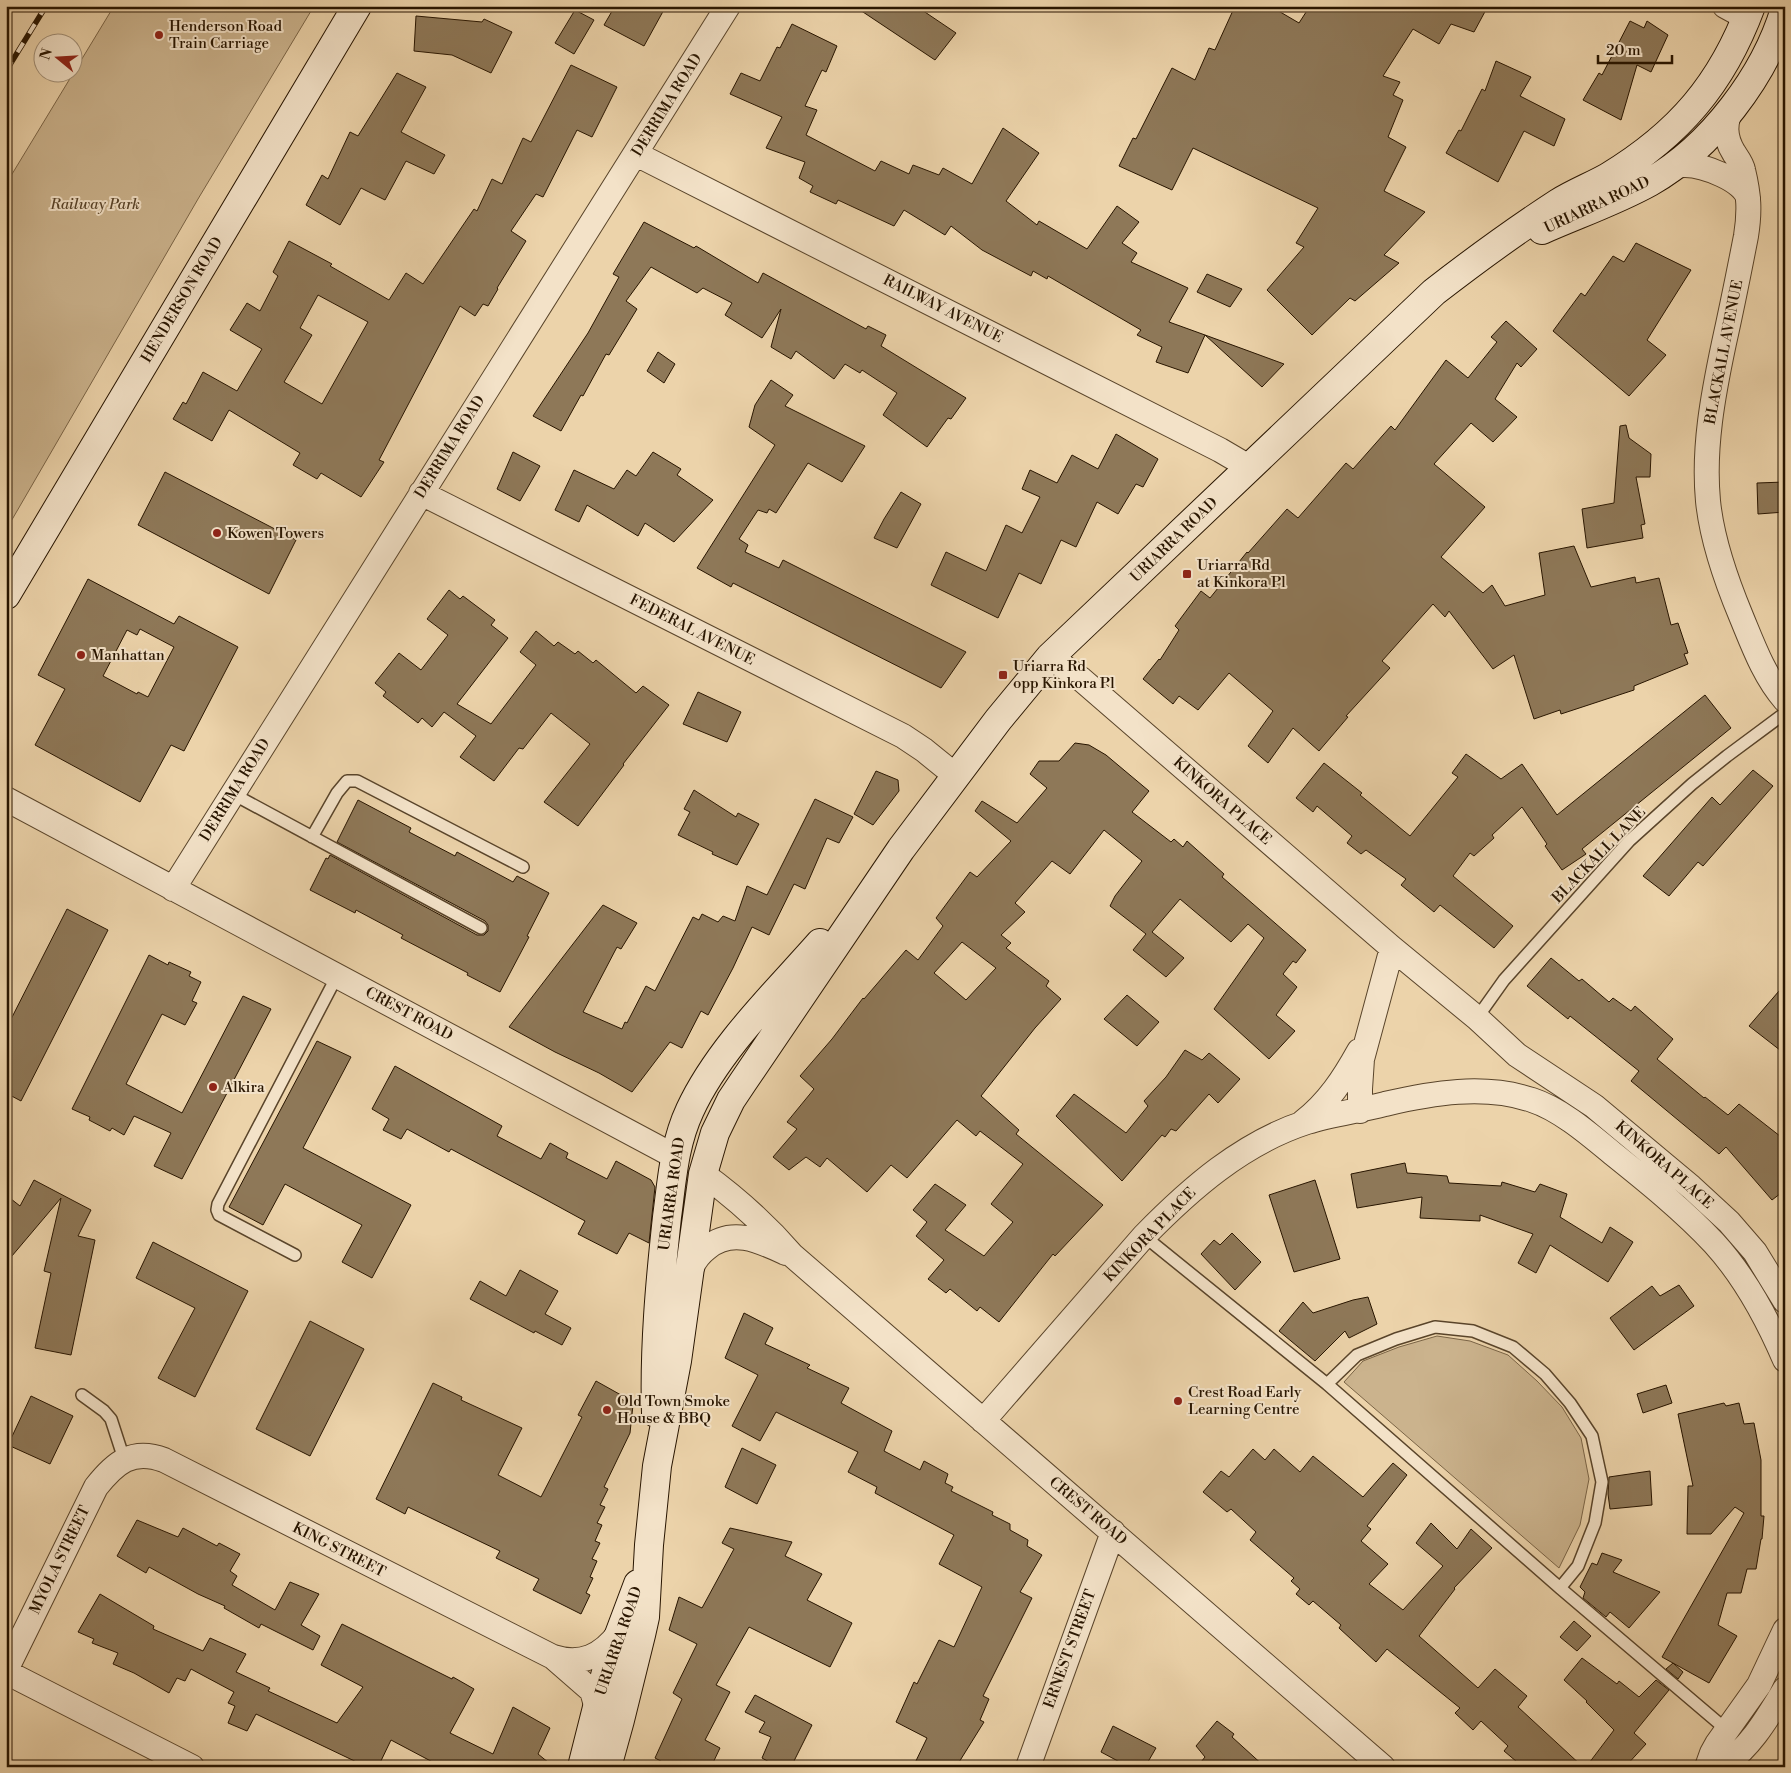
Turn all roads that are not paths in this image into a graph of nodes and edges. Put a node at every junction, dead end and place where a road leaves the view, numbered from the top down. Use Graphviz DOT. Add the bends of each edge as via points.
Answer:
graph roads {
  1 [pos="357,6"];
  2 [pos="728,6"];
  3 [pos="1741,10"];
  4 [pos="1782,26"];
  5 [pos="1733,106"];
  6 [pos="636,154"];
  7 [pos="1666,171"];
  8 [pos="1748,198"];
  9 [pos="1477,258"];
  10 [pos="1249,467"];
  11 [pos="421,493"];
  12 [pos="6,595"];
  13 [pos="1050,657"];
  14 [pos="1785,700"];
  15 [pos="1785,713"];
  16 [pos="956,776"];
  17 [pos="233,794"];
  18 [pos="6,799"];
  19 [pos="312,837"];
  20 [pos="901,849"];
  21 [pos="523,867"];
  22 [pos="173,889"];
  23 [pos="481,928"];
  24 [pos="1392,948"];
  25 [pos="337,976"];
  26 [pos="1477,1018"];
  27 [pos="1370,1026"];
  28 [pos="1517,1055"];
  29 [pos="1546,1106"];
  30 [pos="1360,1110"];
  31 [pos="1299,1125"];
  32 [pos="674,1156"];
  33 [pos="703,1174"];
  34 [pos="1144,1236"];
  35 [pos="295,1255"];
  36 [pos="792,1255"];
  37 [pos="689,1277"];
  38 [pos="1785,1301"];
  39 [pos="1785,1360"];
  40 [pos="1327,1384"];
  41 [pos="82,1394"];
  42 [pos="983,1421"];
  43 [pos="124,1459"];
  44 [pos="657,1466"];
  45 [pos="1113,1532"];
  46 [pos="649,1545"];
  47 [pos="1560,1588"];
  48 [pos="1785,1630"];
  49 [pos="620,1633"];
  50 [pos="553,1657"];
  51 [pos="6,1671"];
  52 [pos="1785,1689"];
  53 [pos="595,1714"];
  54 [pos="1728,1731"];
  55 [pos="192,1767"];
  56 [pos="582,1767"];
  57 [pos="607,1767"];
  58 [pos="1028,1767"];
  59 [pos="1384,1767"];
  60 [pos="1707,1767"];
  61 [pos="1721,1767"];
  1 -- 12 [label="main road, HENDERSON ROAD"];
  2 -- 6 [label="street, DERRIMA ROAD"];
  3 -- 4 [label="main road"];
  3 -- 9 [label="main road, URIARRA ROAD" via="1724,65 1685,116 1662,138 1607,177 1560,202"];
  4 -- 5 [label="main road, URIARRA ROAD" via="1757,72"];
  5 -- 7 [label="main road, URIARRA ROAD" via="1702,141"];
  5 -- 8 [label="street, BLACKALL AVENUE" via="1726,120 1727,138 1742,167"];
  6 -- 10 [label="street, RAILWAY AVENUE"];
  6 -- 11 [label="street, DERRIMA ROAD"];
  7 -- 8 [label="street" via="1686,165 1708,170 1739,184"];
  7 -- 9 [label="main road, URIARRA ROAD" via="1638,188"];
  8 -- 14 [label="street, BLACKALL AVENUE" via="1750,211 1746,236 1710,416 1708,500 1718,553 1733,597 1768,676"];
  9 -- 10 [label="main road, URIARRA ROAD" via="1434,292"];
  10 -- 13 [label="main road, URIARRA ROAD"];
  11 -- 16 [label="street, FEDERAL AVENUE" via="903,736"];
  11 -- 17 [label="street, DERRIMA ROAD"];
  13 -- 16 [label="main road, URIARRA ROAD"];
  13 -- 24 [label="street, KINKORA PLACE" via="1081,679"];
  15 -- 26 [label="lane, BLACKALL LANE" via="1699,778 1628,841 1508,976"];
  16 -- 20 [label="main road, URIARRA ROAD"];
  17 -- 19 [label="lane"];
  17 -- 22 [label="street, DERRIMA ROAD"];
  18 -- 22 [label="street, CREST ROAD"];
  19 -- 21 [label="lane" via="337,793 347,781 358,781"];
  19 -- 23 [label="lane"];
  20 -- 32 [label="main road, URIARRA ROAD" via="761,1009 720,1061 690,1108"];
  20 -- 33 [label="main road, URIARRA ROAD" via="731,1100 715,1133"];
  22 -- 25 [label="street, CREST ROAD"];
  24 -- 26 [label="street, KINKORA PLACE"];
  24 -- 27 [label="street"];
  25 -- 32 [label="street, CREST ROAD"];
  25 -- 35 [label="lane" via="217,1210 219,1215"];
  26 -- 28 [label="street, KINKORA PLACE"];
  27 -- 30 [label="street" via="1360,1074"];
  27 -- 31 [label="street" via="1342,1081"];
  28 -- 29 [label="street, KINKORA PLACE" via="1535,1092"];
  28 -- 38 [label="street, KINKORA PLACE" via="1594,1106 1710,1204 1755,1252"];
  29 -- 30 [label="street, KINKORA PLACE" via="1518,1096 1458,1092 1422,1096"];
  29 -- 39 [label="street, KINKORA PLACE" via="1583,1130 1662,1193 1715,1245 1749,1290"];
  30 -- 31 [label="street, KINKORA PLACE"];
  31 -- 34 [label="street, KINKORA PLACE" via="1236,1157 1187,1194"];
  32 -- 33 [label="main road, CREST ROAD"];
  32 -- 44 [label="main road, URIARRA ROAD" via="656,1339"];
  33 -- 36 [label="street, CREST ROAD" via="742,1205"];
  33 -- 37 [label="main road, URIARRA ROAD"];
  34 -- 40 [label="lane"];
  34 -- 42 [label="street, KINKORA PLACE"];
  36 -- 37 [label="street, CREST ROAD" via="748,1238 726,1238 699,1256"];
  36 -- 42 [label="street, CREST ROAD"];
  37 -- 44 [label="main road, URIARRA ROAD"];
  40 -- 47 [label="lane"];
  40 -- 47 [label="lane" via="1356,1355 1435,1327 1473,1331 1513,1347 1545,1374 1592,1436 1602,1482 1594,1522 1578,1566"];
  41 -- 43 [label="lane" via="111,1419"];
  42 -- 45 [label="street, CREST ROAD"];
  43 -- 50 [label="street, KING STREET" via="140,1455 164,1460"];
  43 -- 51 [label="street, MYOLA STREET" via="108,1471 96,1487"];
  44 -- 46 [label="main road, URIARRA ROAD"];
  45 -- 58 [label="street, ERNEST STREET"];
  45 -- 59 [label="street, CREST ROAD"];
  46 -- 49 [label="main road, URIARRA ROAD"];
  46 -- 57 [label="main road, URIARRA ROAD" via="642,1635"];
  47 -- 54 [label="lane"];
  48 -- 54 [label="street" via="1759,1685"];
  49 -- 50 [label="street, KING STREET" via="604,1650 582,1661"];
  49 -- 53 [label="main road, URIARRA ROAD"];
  50 -- 53 [label="street, KING STREET" via="592,1691"];
  51 -- 55 [label="street"];
  52 -- 61 [label="street" via="1746,1746"];
  53 -- 56 [label="main road, URIARRA ROAD"];
  54 -- 60 [label="street" via="1712,1753"];
}
